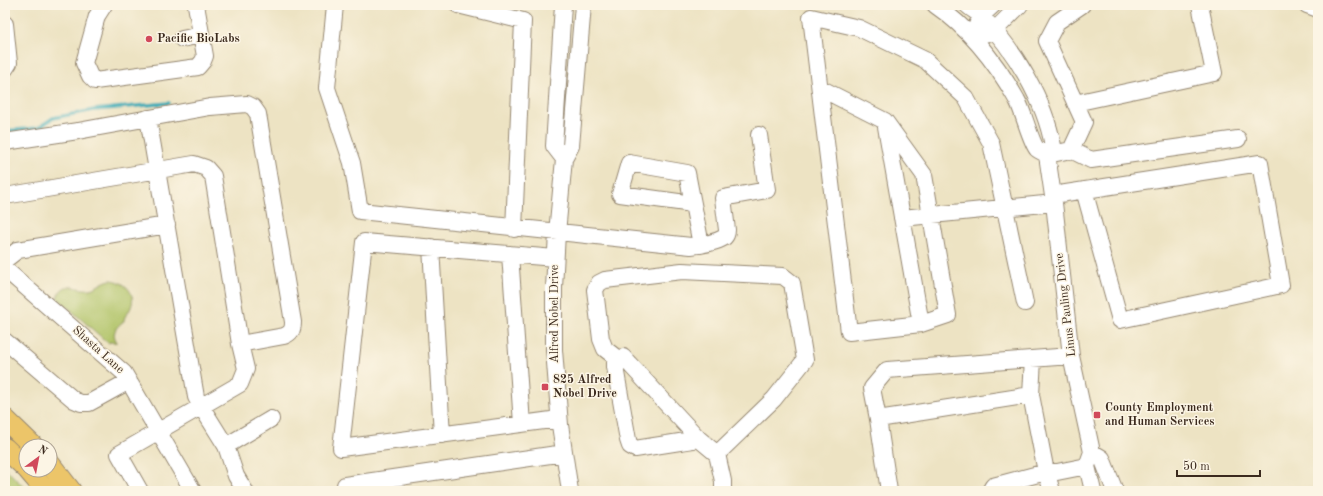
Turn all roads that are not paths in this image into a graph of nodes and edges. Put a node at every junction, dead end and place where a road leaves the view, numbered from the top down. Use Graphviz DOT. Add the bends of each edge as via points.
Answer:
graph roads {
  1 [pos="104,5"];
  2 [pos="196,5"];
  3 [pos="335,5"];
  4 [pos="458,5"];
  5 [pos="563,5"];
  6 [pos="583,5"];
  7 [pos="935,5"];
  8 [pos="967,5"];
  9 [pos="993,5"];
  10 [pos="1020,5"];
  11 [pos="1082,5"];
  12 [pos="1200,5"];
  13 [pos="1307,5"];
  14 [pos="1318,9"];
  15 [pos="981,16"];
  16 [pos="5,24"];
  17 [pos="994,31"];
  18 [pos="201,35"];
  19 [pos="972,37"];
  20 [pos="182,39"];
  21 [pos="5,69"];
  22 [pos="820,88"];
  23 [pos="1075,103"];
  24 [pos="148,118"];
  25 [pos="885,121"];
  26 [pos="759,135"];
  27 [pos="1238,139"];
  28 [pos="5,142"];
  29 [pos="1071,150"];
  30 [pos="1047,155"];
  31 [pos="564,160"];
  32 [pos="157,171"];
  33 [pos="1084,190"];
  34 [pos="5,196"];
  35 [pos="1053,199"];
  36 [pos="693,204"];
  37 [pos="1006,208"];
  38 [pos="931,215"];
  39 [pos="902,218"];
  40 [pos="167,225"];
  41 [pos="514,229"];
  42 [pos="557,233"];
  43 [pos="701,244"];
  44 [pos="431,247"];
  45 [pos="510,254"];
  46 [pos="555,258"];
  47 [pos="5,260"];
  48 [pos="5,269"];
  49 [pos="1025,303"];
  50 [pos="921,324"];
  51 [pos="5,341"];
  52 [pos="240,344"];
  53 [pos="1071,356"];
  54 [pos="618,358"];
  55 [pos="1033,359"];
  56 [pos="129,381"];
  57 [pos="1031,395"];
  58 [pos="201,406"];
  59 [pos="5,419"];
  60 [pos="271,419"];
  61 [pos="559,419"];
  62 [pos="878,419"];
  63 [pos="522,424"];
  64 [pos="159,431"];
  65 [pos="442,435"];
  66 [pos="25,438"];
  67 [pos="700,439"];
  68 [pos="226,446"];
  69 [pos="5,448"];
  70 [pos="564,453"];
  71 [pos="717,454"];
  72 [pos="1090,459"];
  73 [pos="18,460"];
  74 [pos="1046,472"];
  75 [pos="58,474"];
  76 [pos="36,478"];
  77 [pos="46,491"];
  78 [pos="71,491"];
  79 [pos="140,491"];
  80 [pos="193,491"];
  81 [pos="245,491"];
  82 [pos="346,491"];
  83 [pos="570,491"];
  84 [pos="723,491"];
  85 [pos="889,491"];
  86 [pos="990,491"];
  87 [pos="1052,491"];
  88 [pos="1093,491"];
  89 [pos="1116,491"];
  1 -- 18 [label="street" via="97,16 84,62 95,81 198,67 205,56"];
  2 -- 18 [label="street"];
  3 -- 41 [label="street" via="327,88 352,163 360,211"];
  4 -- 41 [label="street" via="523,21"];
  5 -- 31 [label="street" via="554,146"];
  6 -- 31 [label="street, Alfred Nobel Drive" via="571,146"];
  7 -- 19 [label="street" via="950,15"];
  8 -- 15 [label="street, Linus Pauling Drive"];
  9 -- 15 [label="street"];
  10 -- 17 [label="street"];
  11 -- 23 [label="street" via="1057,22 1047,41"];
  12 -- 23 [label="street" via="1214,73"];
  13 -- 14 [label="street"];
  15 -- 17 [label="street, Linus Pauling Drive"];
  15 -- 19 [label="street"];
  16 -- 21 [label="street" via="9,63"];
  17 -- 19 [label="street"];
  17 -- 30 [label="street, Linus Pauling Drive" via="1020,67 1038,100 1053,146"];
  18 -- 20 [label="street"];
  19 -- 30 [label="street" via="1005,79 1018,102 1036,148"];
  22 -- 25 [label="street"];
  22 -- 37 [label="street" via="811,17 859,28 925,60 966,98 991,143"];
  22 -- 50 [label="street" via="849,332"];
  23 -- 29 [label="street" via="1084,122"];
  24 -- 28 [label="street"];
  24 -- 32 [label="street"];
  24 -- 52 [label="street" via="210,107 247,104 254,107 258,114 293,328 290,334 284,336"];
  25 -- 38 [label="street" via="924,175"];
  25 -- 39 [label="street"];
  26 -- 43 [label="street" via="768,190 723,198 726,235"];
  27 -- 29 [label="street" via="1091,160"];
  29 -- 30 [label="street"];
  30 -- 35 [label="street, Linus Pauling Drive"];
  31 -- 42 [label="street, Alfred Nobel Drive"];
  32 -- 34 [label="street"];
  32 -- 40 [label="street"];
  32 -- 52 [label="street" via="194,164 206,168 213,176"];
  33 -- 33 [label="street" via="1260,163 1281,285 1120,320"];
  33 -- 35 [label="street"];
  35 -- 37 [label="street"];
  35 -- 53 [label="street, Linus Pauling Drive"];
  36 -- 43 [label="street"];
  37 -- 38 [label="street"];
  37 -- 49 [label="street"];
  38 -- 39 [label="street"];
  38 -- 50 [label="street" via="948,315"];
  39 -- 50 [label="street"];
  40 -- 47 [label="street" via="18,250"];
  40 -- 58 [label="street" via="196,396"];
  41 -- 42 [label="street"];
  42 -- 43 [label="street" via="691,246"];
  42 -- 46 [label="street, Alfred Nobel Drive"];
  44 -- 45 [label="street"];
  44 -- 65 [label="street"];
  44 -- 65 [label="street" via="364,242 341,448"];
  45 -- 46 [label="street"];
  45 -- 63 [label="street"];
  46 -- 61 [label="street, Alfred Nobel Drive" via="554,350"];
  48 -- 56 [label="street, Shasta Lane" via="110,360"];
  51 -- 56 [label="street" via="74,400 81,403 89,403"];
  52 -- 58 [label="street" via="246,370 240,384"];
  53 -- 55 [label="street"];
  53 -- 72 [label="street, Linus Pauling Drive"];
  54 -- 67 [label="street" via="623,357"];
  54 -- 67 [label="street" via="614,367 630,446 635,449"];
  54 -- 71 [label="street" via="605,349 601,339 596,290 599,283 605,280 682,271 783,276 792,283 805,360 774,399"];
  55 -- 57 [label="street"];
  55 -- 62 [label="street" via="886,370 872,388"];
  56 -- 64 [label="street, Shasta Lane"];
  57 -- 62 [label="street"];
  57 -- 74 [label="street"];
  58 -- 64 [label="street"];
  58 -- 68 [label="street"];
  59 -- 66 [label="main road"];
  60 -- 68 [label="street"];
  61 -- 63 [label="street"];
  61 -- 70 [label="street, Alfred Nobel Drive"];
  62 -- 85 [label="street"];
  63 -- 65 [label="street"];
  64 -- 79 [label="street" via="119,454"];
  64 -- 80 [label="street, Shasta Lane"];
  67 -- 71 [label="street"];
  68 -- 81 [label="street" via="236,476"];
  69 -- 73 [label="main road"];
  70 -- 82 [label="street" via="345,485"];
  70 -- 83 [label="street, Alfred Nobel Drive"];
  71 -- 84 [label="street"];
  72 -- 74 [label="street" via="1078,458 1054,463"];
  72 -- 88 [label="street, Linus Pauling Drive"];
  72 -- 89 [label="street" via="1102,458"];
  74 -- 86 [label="street" via="993,486"];
  74 -- 87 [label="street"];
  75 -- 78 [label="main road"];
  76 -- 77 [label="main road"];
}
